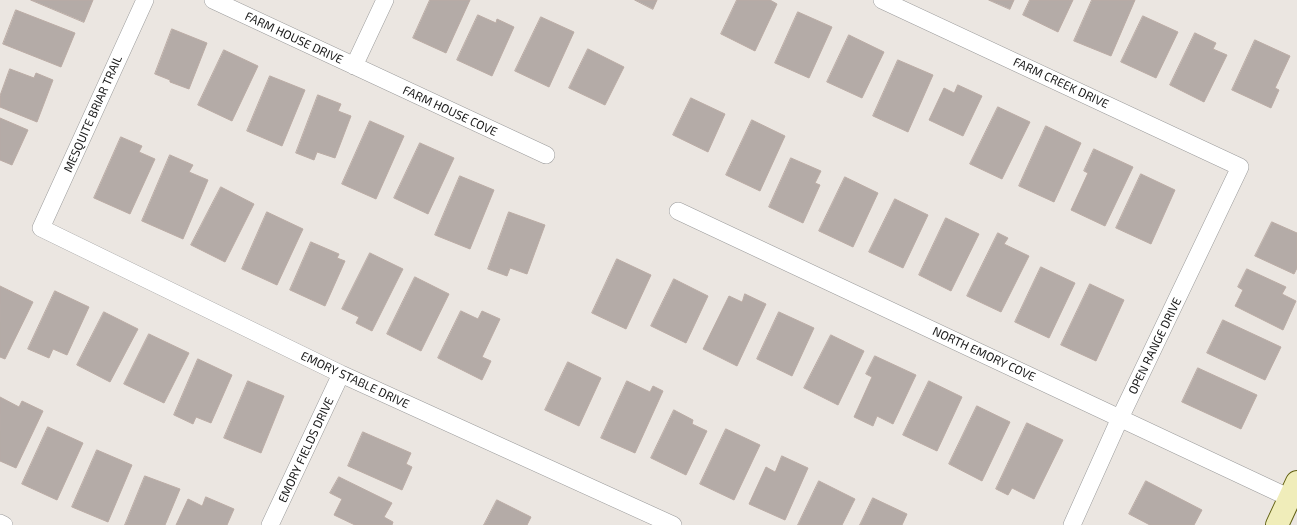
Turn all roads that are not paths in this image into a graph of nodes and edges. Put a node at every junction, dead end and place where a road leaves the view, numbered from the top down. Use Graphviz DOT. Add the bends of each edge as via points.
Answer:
graph roads {
  1 [pos="144,0"];
  2 [pos="213,0"];
  3 [pos="385,0"];
  4 [pos="882,0"];
  5 [pos="354,66"];
  6 [pos="546,156"];
  7 [pos="1240,167"];
  8 [pos="678,211"];
  9 [pos="41,228"];
  10 [pos="341,374"];
  11 [pos="1120,418"];
  12 [pos="1293,490"];
  13 [pos="0,523"];
  14 [pos="4,525"];
  15 [pos="270,525"];
  16 [pos="673,525"];
  17 [pos="1072,525"];
  18 [pos="1277,525"];
  1 -- 9 [label="street, MESQUITE BRIAR TRAIL"];
  2 -- 5 [label="street, FARM HOUSE DRIVE"];
  3 -- 5 [label="street"];
  4 -- 7 [label="street, FARM CREEK DRIVE"];
  5 -- 6 [label="street, FARM HOUSE COVE"];
  7 -- 11 [label="street, OPEN RANGE DRIVE"];
  8 -- 11 [label="street, NORTH EMORY COVE"];
  9 -- 10 [label="street, EMORY STABLE DRIVE"];
  10 -- 15 [label="street, EMORY FIELDS DRIVE"];
  10 -- 16 [label="street, EMORY STABLE DRIVE"];
  11 -- 12 [label="street, NORTH EMORY COVE"];
  11 -- 17 [label="street, OPEN RANGE DRIVE"];
  12 -- 18 [label="street"];
  13 -- 14 [label="street"];
}
